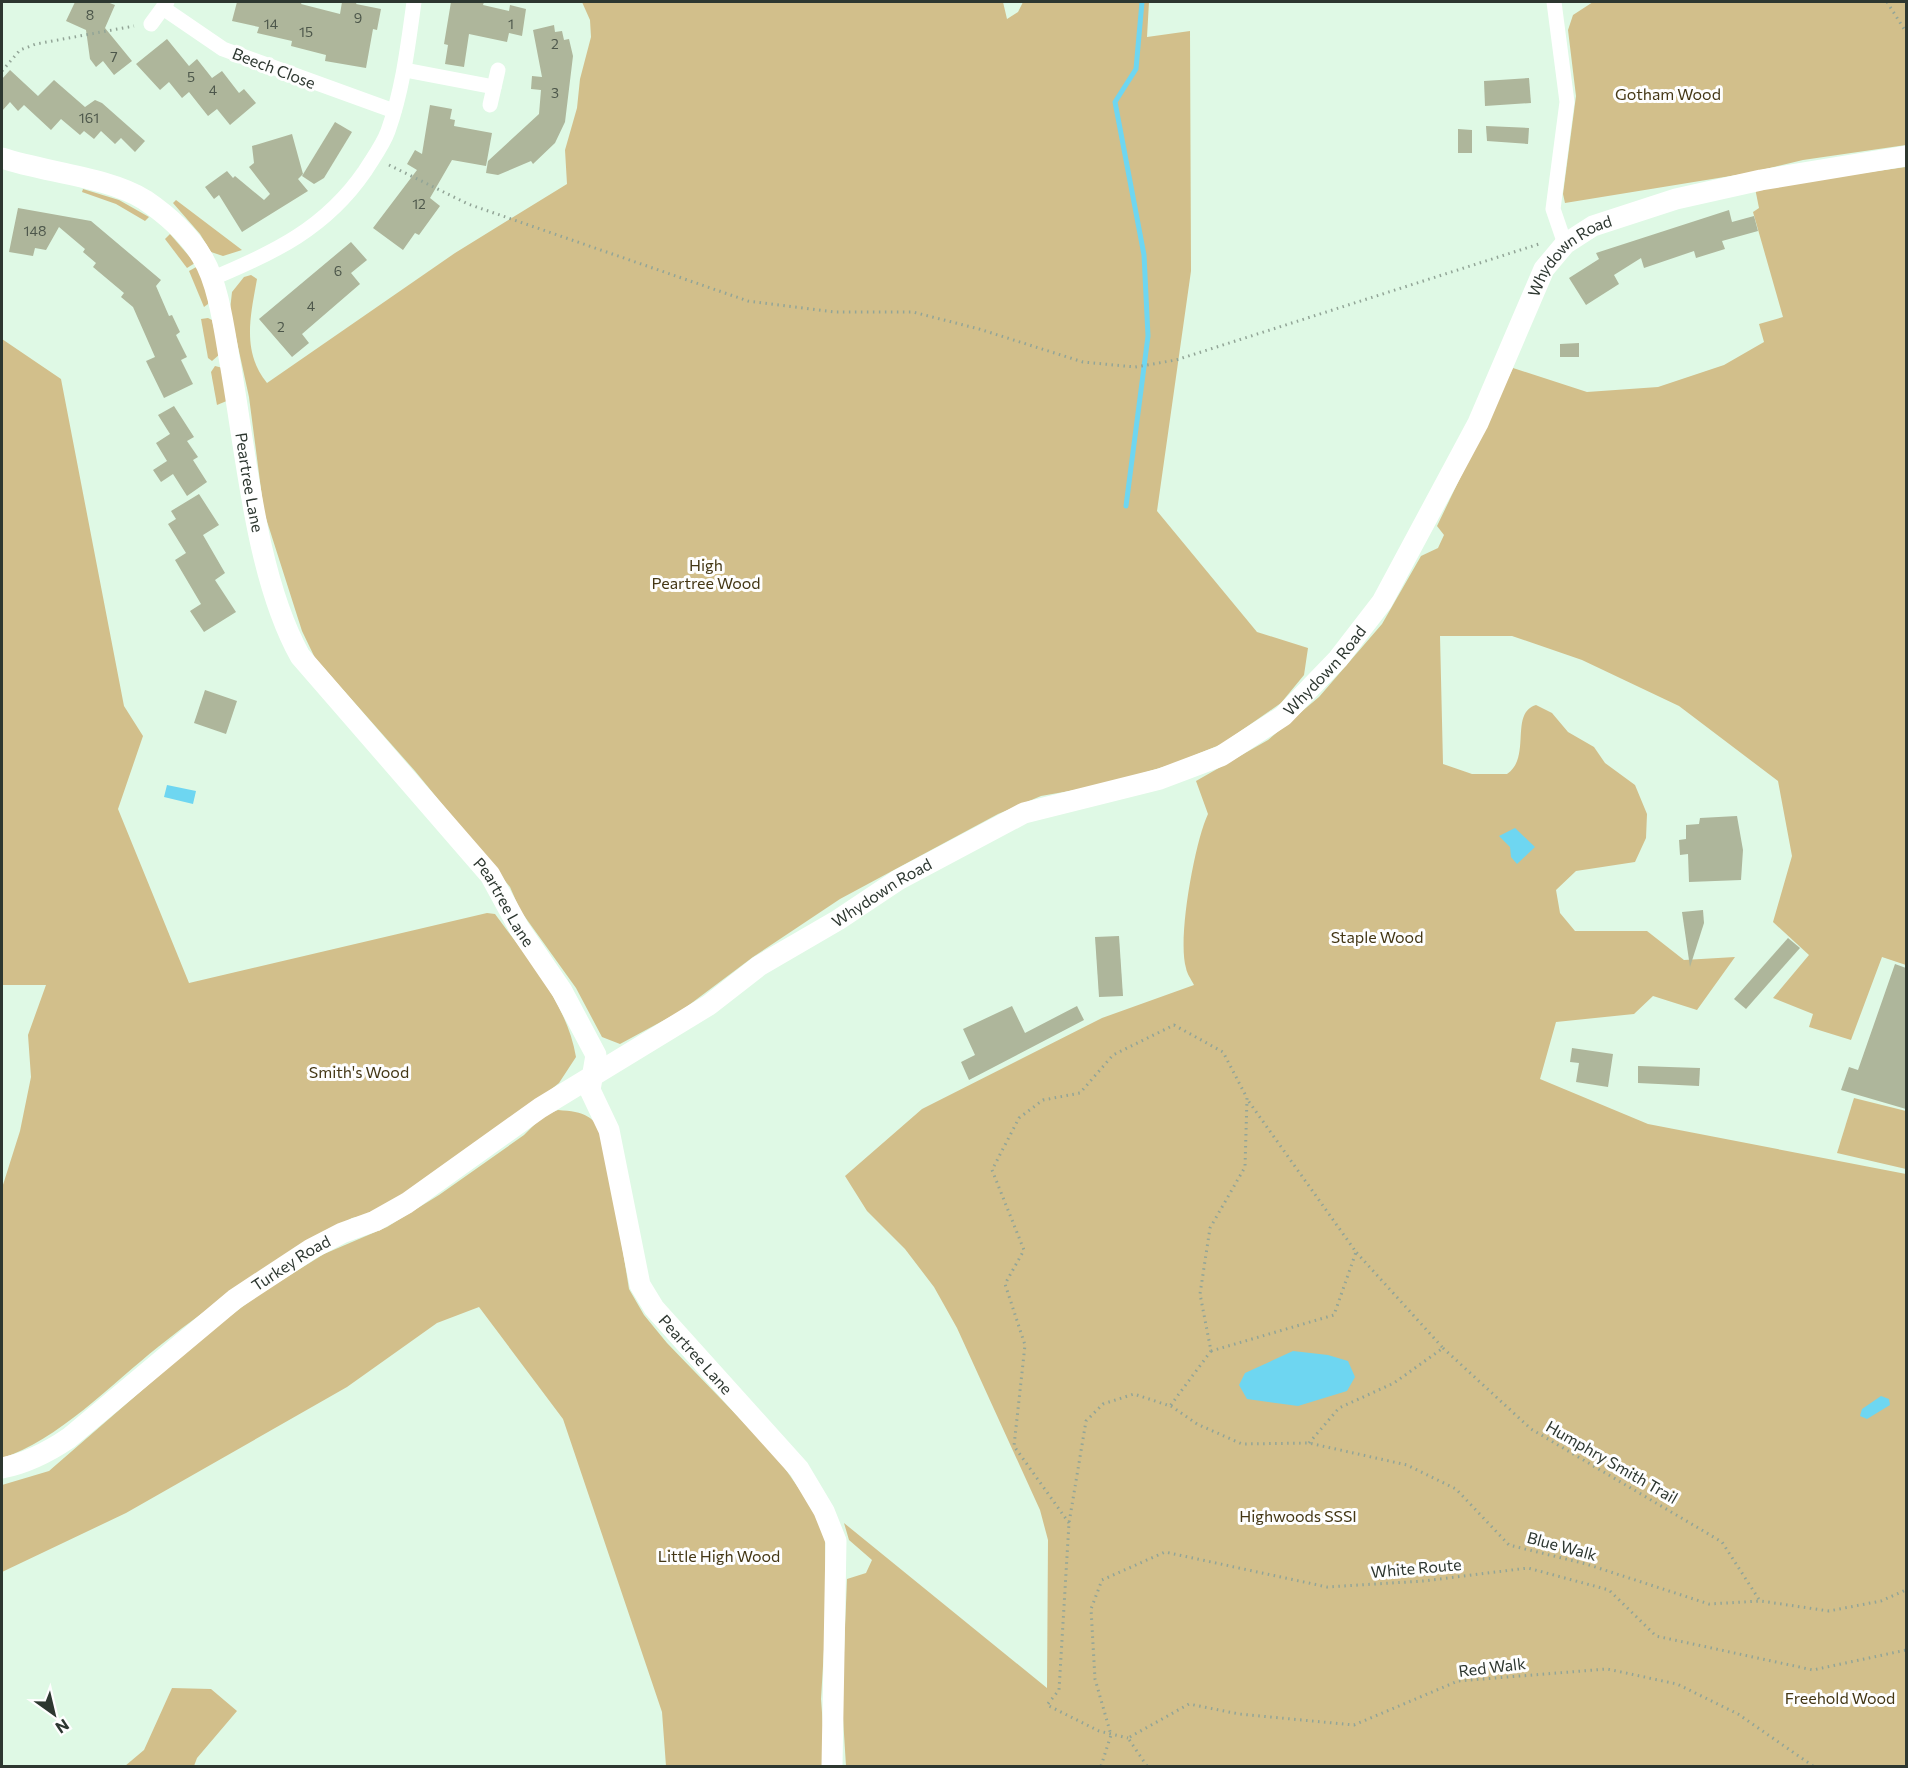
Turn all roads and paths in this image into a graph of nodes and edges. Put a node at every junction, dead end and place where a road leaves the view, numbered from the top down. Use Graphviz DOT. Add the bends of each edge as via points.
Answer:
graph roads {
  1 [pos="414,2"];
  2 [pos="1554,2"];
  3 [pos="1887,2"];
  4 [pos="165,5"];
  5 [pos="151,24"];
  6 [pos="1906,32"];
  7 [pos="405,70"];
  8 [pos="498,70"];
  9 [pos="2,71"];
  10 [pos="494,87"];
  11 [pos="490,105"];
  12 [pos="394,111"];
  13 [pos="1906,156"];
  14 [pos="2,158"];
  15 [pos="374,158"];
  16 [pos="1566,244"];
  17 [pos="211,279"];
  18 [pos="592,1075"];
  19 [pos="1247,1098"];
  20 [pos="1356,1252"];
  21 [pos="1443,1348"];
  22 [pos="1211,1351"];
  23 [pos="1170,1406"];
  24 [pos="1309,1443"];
  25 [pos="2,1468"];
  26 [pos="1069,1523"];
  27 [pos="1906,1590"];
  28 [pos="1761,1601"];
  29 [pos="1906,1650"];
  30 [pos="1111,1735"];
  31 [pos="1128,1738"];
  32 [pos="1148,1765"];
  33 [pos="832,1767"];
  34 [pos="1101,1767"];
  35 [pos="1813,1767"];
  1 -- 7 [label="street"];
  2 -- 16 [label="street" via="1567,102 1552,209"];
  3 -- 6 [label="path"];
  4 -- 5 [label="street, Beech Close"];
  4 -- 12 [label="street, Beech Close" via="223,49"];
  5 -- 9 [label="path" via="36,44 20,50"];
  7 -- 10 [label="street"];
  7 -- 12 [label="street"];
  8 -- 10 [label="street"];
  10 -- 11 [label="street"];
  12 -- 15 [label="street"];
  13 -- 16 [label="street, Whydown Road" via="1761,180 1676,199 1593,226"];
  14 -- 17 [label="street, Peartree Lane" via="126,190 143,199 186,234 204,258"];
  15 -- 16 [label="path" via="468,204 748,302 834,312 914,312 979,328 1083,362 1135,367 1176,360 1539,243"];
  15 -- 17 [label="street" via="350,192 323,220 267,256"];
  16 -- 18 [label="street, Whydown Road" via="1545,269 1478,423 1382,602 1338,659 1283,716 1221,756 1160,779 1024,813 898,880 759,966 709,1005"];
  17 -- 18 [label="street, Peartree Lane" via="261,542 288,634 300,656 490,875 519,928 562,991 596,1055"];
  18 -- 25 [label="street, Turkey Road" via="407,1203 311,1249 235,1299 69,1438 23,1464"];
  18 -- 33 [label="street, Peartree Lane" via="590,1090 609,1130 640,1286 654,1308 799,1468 836,1541"];
  19 -- 20 [label="path, Humphry Smith Trail"];
  19 -- 22 [label="path, Humphry Smith Trail" via="1245,1167 1210,1228 1206,1250 1200,1294"];
  19 -- 26 [label="path, Humphry Smith Trail" via="1223,1052 1174,1025 1113,1055 1080,1093 1042,1100 1019,1118 992,1170 1024,1250 1005,1284 1025,1345 1014,1446"];
  20 -- 21 [label="path, Humphry Smith Trail"];
  20 -- 22 [label="path" via="1334,1315"];
  21 -- 24 [label="path" via="1394,1383 1339,1408"];
  21 -- 28 [label="path, Humphry Smith Trail" via="1530,1428 1722,1542"];
  22 -- 23 [label="path"];
  23 -- 24 [label="path, Blue Walk" via="1197,1424 1242,1444"];
  23 -- 26 [label="path" via="1134,1394 1103,1404 1086,1421"];
  24 -- 28 [label="path, Blue Walk" via="1407,1465 1456,1489 1509,1545 1586,1564 1709,1604"];
  26 -- 30 [label="path" via="1059,1690 1047,1705"];
  27 -- 28 [label="path, Blue Walk" via="1881,1602 1829,1611"];
  29 -- 30 [label="path, White Route" via="1813,1670 1656,1636 1609,1590 1528,1568 1424,1581 1327,1587 1165,1552 1102,1580 1091,1609 1095,1679"];
  30 -- 31 [label="path"];
  30 -- 34 [label="path"];
  31 -- 32 [label="path"];
  31 -- 35 [label="path, Red Walk" via="1189,1704 1239,1714 1354,1725 1458,1681 1607,1669 1677,1684 1738,1714"];
}
